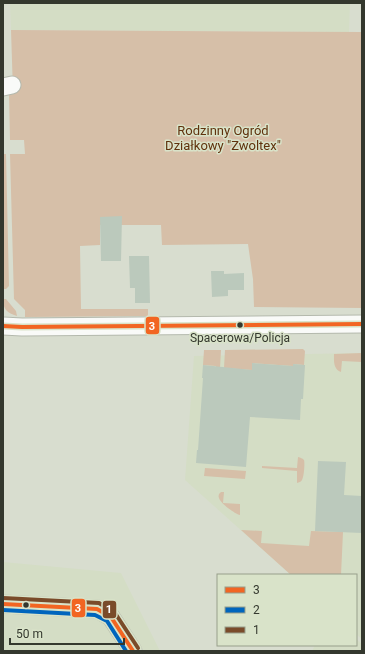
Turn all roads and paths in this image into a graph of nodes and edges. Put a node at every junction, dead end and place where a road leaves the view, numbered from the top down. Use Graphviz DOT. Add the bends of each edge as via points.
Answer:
graph roads {
  1 [pos="362,324"];
  2 [pos="3,326"];
  3 [pos="3,604"];
  4 [pos="133,651"];
  1 -- 2 [label="street"];
  3 -- 4 [label="street" via="97,609 111,617"];
}
